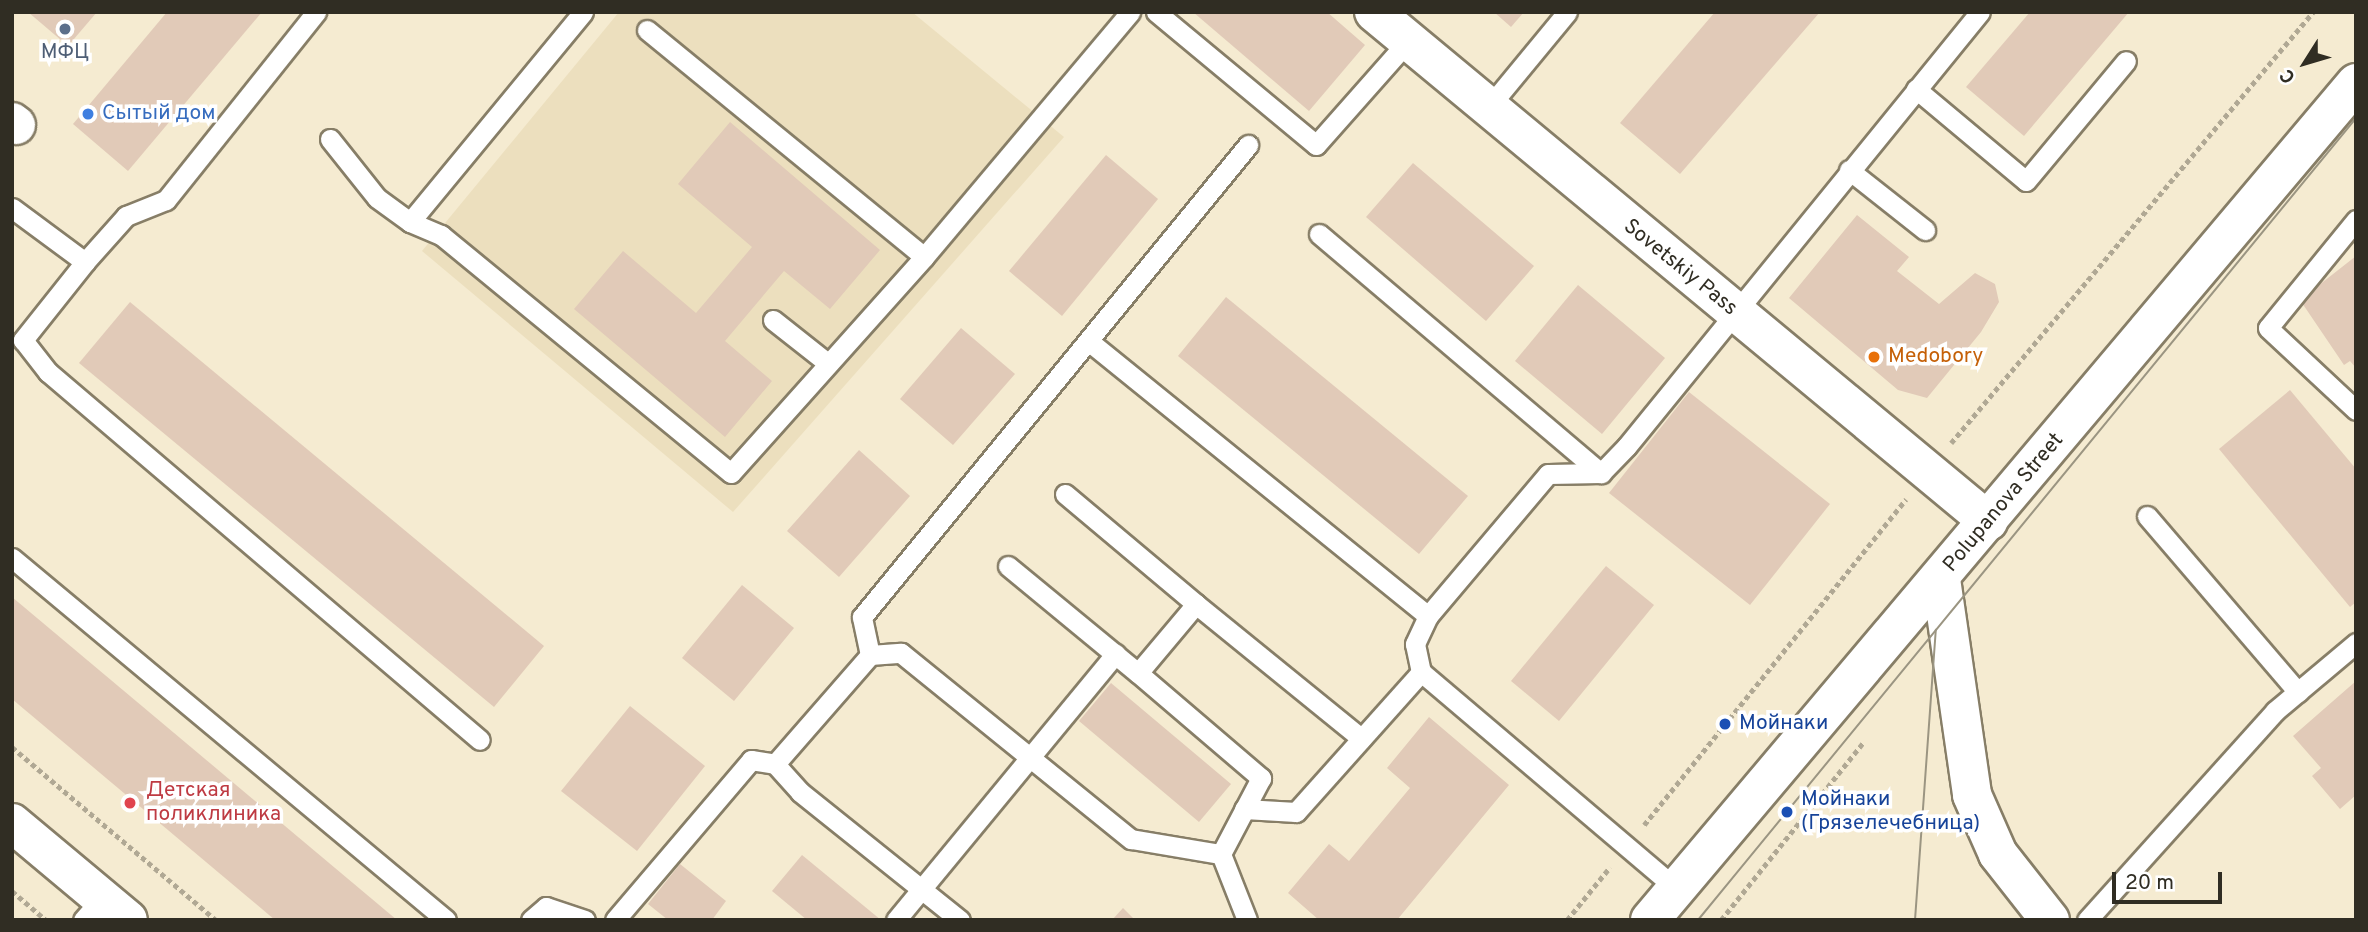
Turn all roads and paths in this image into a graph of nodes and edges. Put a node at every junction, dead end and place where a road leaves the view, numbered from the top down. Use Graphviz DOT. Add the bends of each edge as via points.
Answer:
graph roads {
  1 [pos="316,12"];
  2 [pos="583,12"];
  3 [pos="1130,12"];
  4 [pos="1156,12"];
  5 [pos="1374,12"];
  6 [pos="1567,12"];
  7 [pos="1980,12"];
  8 [pos="648,30"];
  9 [pos="1408,41"];
  10 [pos="2126,61"];
  11 [pos="2356,83"];
  12 [pos="1916,89"];
  13 [pos="1488,108"];
  14 [pos="330,139"];
  15 [pos="1248,145"];
  16 [pos="1849,170"];
  17 [pos="12,208"];
  18 [pos="2356,220"];
  19 [pos="410,222"];
  20 [pos="1925,230"];
  21 [pos="1319,234"];
  22 [pos="924,257"];
  23 [pos="85,262"];
  24 [pos="1733,310"];
  25 [pos="773,320"];
  26 [pos="1091,343"];
  27 [pos="825,361"];
  28 [pos="2356,410"];
  29 [pos="1601,472"];
  30 [pos="1065,494"];
  31 [pos="2147,516"];
  32 [pos="1988,521"];
  33 [pos="12,558"];
  34 [pos="1008,566"];
  35 [pos="1941,579"];
  36 [pos="1196,604"];
  37 [pos="1428,616"];
  38 [pos="2356,643"];
  39 [pos="1115,654"];
  40 [pos="870,655"];
  41 [pos="1420,672"];
  42 [pos="1138,673"];
  43 [pos="2298,692"];
  44 [pos="1361,738"];
  45 [pos="480,740"];
  46 [pos="1863,743"];
  47 [pos="12,747"];
  48 [pos="1028,761"];
  49 [pos="775,764"];
  50 [pos="1244,808"];
  51 [pos="18,838"];
  52 [pos="1221,854"];
  53 [pos="1676,888"];
  54 [pos="922,890"];
  55 [pos="12,891"];
  56 [pos="104,912"];
  57 [pos="46,920"];
  58 [pos="216,920"];
  59 [pos="446,920"];
  60 [pos="531,920"];
  61 [pos="585,920"];
  62 [pos="615,920"];
  63 [pos="896,920"];
  64 [pos="960,920"];
  65 [pos="1247,920"];
  66 [pos="1650,920"];
  67 [pos="1721,920"];
  68 [pos="2050,920"];
  69 [pos="2087,920"];
  1 -- 23 [label="lane" via="166,200 126,216"];
  2 -- 19 [label="lane"];
  3 -- 22 [label="lane"];
  4 -- 9 [label="lane" via="1316,145"];
  5 -- 9 [label="street, Sovetskiy Pass"];
  6 -- 13 [label="lane"];
  7 -- 12 [label="lane"];
  8 -- 22 [label="lane"];
  9 -- 13 [label="street, Sovetskiy Pass"];
  10 -- 12 [label="lane" via="2026,181"];
  11 -- 32 [label="street, Polupanova Street"];
  12 -- 16 [label="lane"];
  13 -- 24 [label="street, Sovetskiy Pass"];
  14 -- 19 [label="lane" via="377,198"];
  15 -- 26 [label="lane"];
  16 -- 20 [label="lane"];
  16 -- 24 [label="lane"];
  17 -- 23 [label="lane"];
  18 -- 28 [label="lane" via="2268,328"];
  19 -- 27 [label="lane" via="441,235 731,473"];
  21 -- 29 [label="lane"];
  22 -- 27 [label="lane"];
  23 -- 45 [label="lane" via="23,340 48,372"];
  24 -- 29 [label="lane"];
  24 -- 32 [label="street, Sovetskiy Pass"];
  25 -- 27 [label="lane"];
  26 -- 37 [label="lane"];
  26 -- 40 [label="lane" via="862,617"];
  29 -- 37 [label="lane" via="1548,474"];
  30 -- 36 [label="lane"];
  31 -- 43 [label="lane"];
  32 -- 35 [label="street, Polupanova Street"];
  33 -- 59 [label="lane"];
  34 -- 39 [label="lane"];
  35 -- 53 [label="street, Polupanova Street"];
  35 -- 68 [label="street" via="1972,795 1998,855"];
  36 -- 42 [label="lane"];
  36 -- 44 [label="lane"];
  37 -- 41 [label="lane" via="1415,644"];
  38 -- 43 [label="lane"];
  39 -- 42 [label="lane"];
  39 -- 48 [label="lane"];
  40 -- 48 [label="lane" via="901,653"];
  40 -- 49 [label="lane"];
  41 -- 44 [label="lane"];
  41 -- 53 [label="lane"];
  42 -- 50 [label="lane" via="1261,778"];
  43 -- 69 [label="lane"];
  44 -- 50 [label="lane" via="1296,811"];
  46 -- 67 [label="path"];
  47 -- 58 [label="path"];
  48 -- 52 [label="lane" via="1130,839"];
  48 -- 54 [label="lane"];
  49 -- 54 [label="lane" via="800,792"];
  49 -- 62 [label="lane" via="751,760"];
  50 -- 52 [label="lane"];
  51 -- 56 [label="street"];
  52 -- 65 [label="lane"];
  53 -- 66 [label="street, Polupanova Street"];
  54 -- 63 [label="lane"];
  54 -- 64 [label="lane"];
  55 -- 57 [label="path"];
  60 -- 61 [label="lane" via="547,907"];
}
